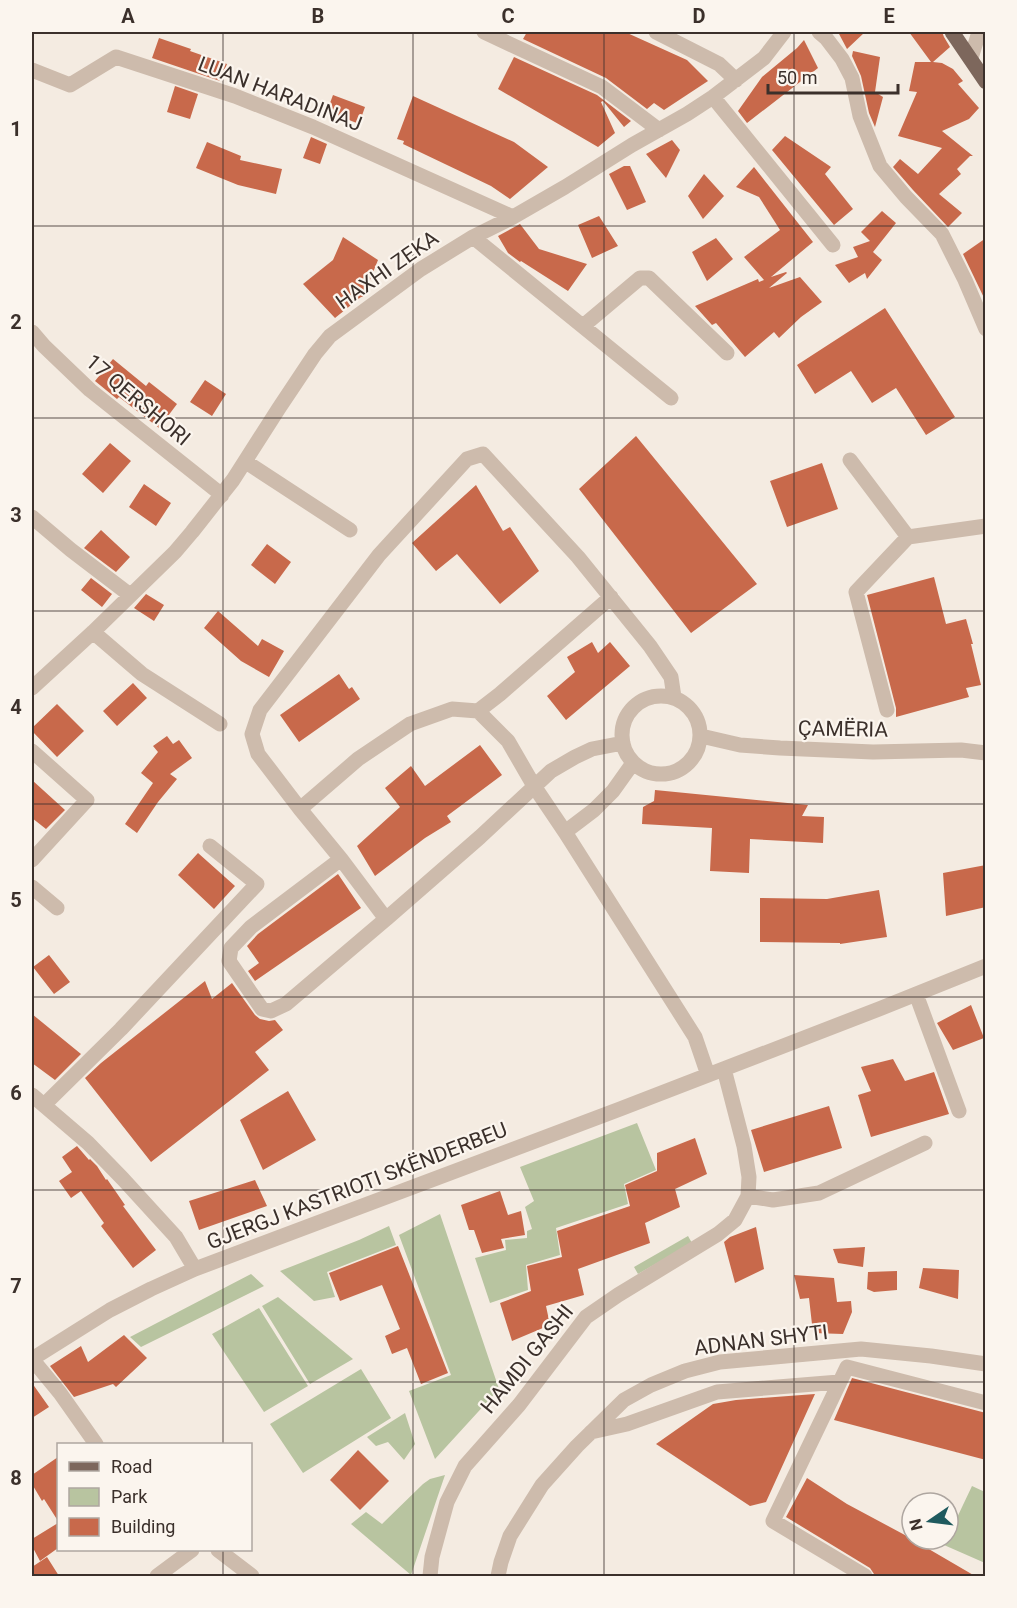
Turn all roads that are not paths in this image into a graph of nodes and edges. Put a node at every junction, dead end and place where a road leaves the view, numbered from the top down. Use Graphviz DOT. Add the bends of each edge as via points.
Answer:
graph roads {
  1 [pos="484,32"];
  2 [pos="656,32"];
  3 [pos="784,32"];
  4 [pos="819,32"];
  5 [pos="952,32"];
  6 [pos="980,32"];
  7 [pos="971,58"];
  8 [pos="32,70"];
  9 [pos="736,80"];
  10 [pos="986,82"];
  11 [pos="713,97"];
  12 [pos="659,130"];
  13 [pos="513,217"];
  14 [pos="473,237"];
  15 [pos="833,245"];
  16 [pos="583,326"];
  17 [pos="986,329"];
  18 [pos="32,332"];
  19 [pos="727,353"];
  20 [pos="671,398"];
  21 [pos="850,460"];
  22 [pos="246,462"];
  23 [pos="222,495"];
  24 [pos="32,517"];
  25 [pos="986,526"];
  26 [pos="350,530"];
  27 [pos="908,537"];
  28 [pos="130,595"];
  29 [pos="611,597"];
  30 [pos="93,632"];
  31 [pos="32,688"];
  32 [pos="674,698"];
  33 [pos="887,710"];
  34 [pos="478,711"];
  35 [pos="220,724"];
  36 [pos="701,736"];
  37 [pos="623,743"];
  38 [pos="32,751"];
  39 [pos="986,753"];
  40 [pos="633,763"];
  41 [pos="534,786"];
  42 [pos="300,809"];
  43 [pos="565,832"];
  44 [pos="210,846"];
  45 [pos="341,859"];
  46 [pos="32,860"];
  47 [pos="32,887"];
  48 [pos="57,908"];
  49 [pos="386,919"];
  50 [pos="986,966"];
  51 [pos="916,994"];
  52 [pos="724,1069"];
  53 [pos="708,1075"];
  54 [pos="38,1100"];
  55 [pos="959,1111"];
  56 [pos="925,1143"];
  57 [pos="748,1196"];
  58 [pos="195,1269"];
  59 [pos="32,1359"];
  60 [pos="986,1364"];
  61 [pos="839,1382"];
  62 [pos="986,1403"];
  63 [pos="591,1432"];
  64 [pos="95,1443"];
  65 [pos="191,1551"];
  66 [pos="219,1551"];
  67 [pos="157,1576"];
  68 [pos="252,1576"];
  69 [pos="430,1576"];
  70 [pos="498,1576"];
  71 [pos="865,1576"];
  1 -- 12 [label="street" via="602,87"];
  2 -- 9 [label="street" via="719,64"];
  3 -- 9 [label="street, HAXHI ZEKA" via="764,58"];
  4 -- 17 [label="street" via="852,78 860,116 880,166 942,234"];
  5 -- 7 [label="main road"];
  6 -- 7 [label="street"];
  7 -- 10 [label="main road"];
  8 -- 13 [label="street, LUAN HARADINAJ" via="70,85 116,57 235,96 313,127"];
  9 -- 11 [label="street, HAXHI ZEKA"];
  11 -- 12 [label="street, HAXHI ZEKA"];
  11 -- 15 [label="street"];
  12 -- 13 [label="street, HAXHI ZEKA"];
  13 -- 14 [label="street, HAXHI ZEKA"];
  14 -- 16 [label="street"];
  14 -- 22 [label="street, HAXHI ZEKA" via="418,271 330,336"];
  16 -- 19 [label="street" via="640,278 649,278"];
  16 -- 20 [label="street"];
  18 -- 23 [label="street, 17 QERSHORI" via="90,390"];
  21 -- 27 [label="street"];
  22 -- 23 [label="street, HAXHI ZEKA"];
  22 -- 26 [label="street"];
  23 -- 28 [label="street, HAXHI ZEKA" via="175,552"];
  24 -- 28 [label="street"];
  25 -- 27 [label="street"];
  27 -- 33 [label="street, ÇAMËRIA" via="856,592"];
  28 -- 30 [label="street, HAXHI ZEKA"];
  29 -- 32 [label="street" via="670,677"];
  29 -- 34 [label="street"];
  29 -- 42 [label="street" via="483,454 466,459 379,555 260,710 252,734 258,754"];
  30 -- 31 [label="street, HAXHI ZEKA"];
  30 -- 35 [label="street" via="142,674"];
  32 -- 36 [label="street" via="693,710"];
  32 -- 37 [label="street" via="659,695 638,703 624,721"];
  34 -- 41 [label="street" via="508,741"];
  34 -- 42 [label="street" via="452,709 410,724 358,759"];
  36 -- 39 [label="street, ÇAMËRIA" via="740,745 780,748"];
  36 -- 40 [label="street" via="691,761 676,772 658,774"];
  37 -- 40 [label="street"];
  37 -- 41 [label="street" via="575,757"];
  38 -- 46 [label="street" via="87,800"];
  40 -- 43 [label="street" via="613,791"];
  41 -- 43 [label="street"];
  41 -- 49 [label="street"];
  42 -- 45 [label="street"];
  43 -- 53 [label="street" via="695,1036"];
  44 -- 54 [label="street" via="257,884 121,1029"];
  45 -- 49 [label="street"];
  45 -- 49 [label="street" via="252,927 231,948 229,961 262,1009 271,1011 286,1004"];
  47 -- 48 [label="street"];
  50 -- 51 [label="street, GJERGJ KASTRIOTI SKËNDERBEU"];
  51 -- 52 [label="street, GJERGJ KASTRIOTI SKËNDERBEU"];
  51 -- 55 [label="street"];
  52 -- 53 [label="street, GJERGJ KASTRIOTI SKËNDERBEU"];
  52 -- 57 [label="street" via="744,1146"];
  53 -- 58 [label="street, GJERGJ KASTRIOTI SKËNDERBEU"];
  54 -- 58 [label="street" via="123,1179 176,1237"];
  56 -- 57 [label="street" via="819,1193 773,1200"];
  57 -- 69 [label="street, HAMDI GASHI" via="735,1220 718,1234 586,1317 519,1405 465,1466 447,1502"];
  58 -- 59 [label="street, GJERGJ KASTRIOTI SKËNDERBEU" via="110,1310"];
  59 -- 64 [label="street"];
  60 -- 63 [label="street, ADNAN SHYTI" via="861,1349 720,1362 651,1384 624,1400"];
  61 -- 62 [label="street" via="847,1367"];
  61 -- 63 [label="street" via="717,1392 627,1424"];
  61 -- 71 [label="street" via="772,1521"];
  63 -- 70 [label="street, ADNAN SHYTI" via="542,1485 510,1536"];
  65 -- 67 [label="street"];
  66 -- 68 [label="street"];
}
